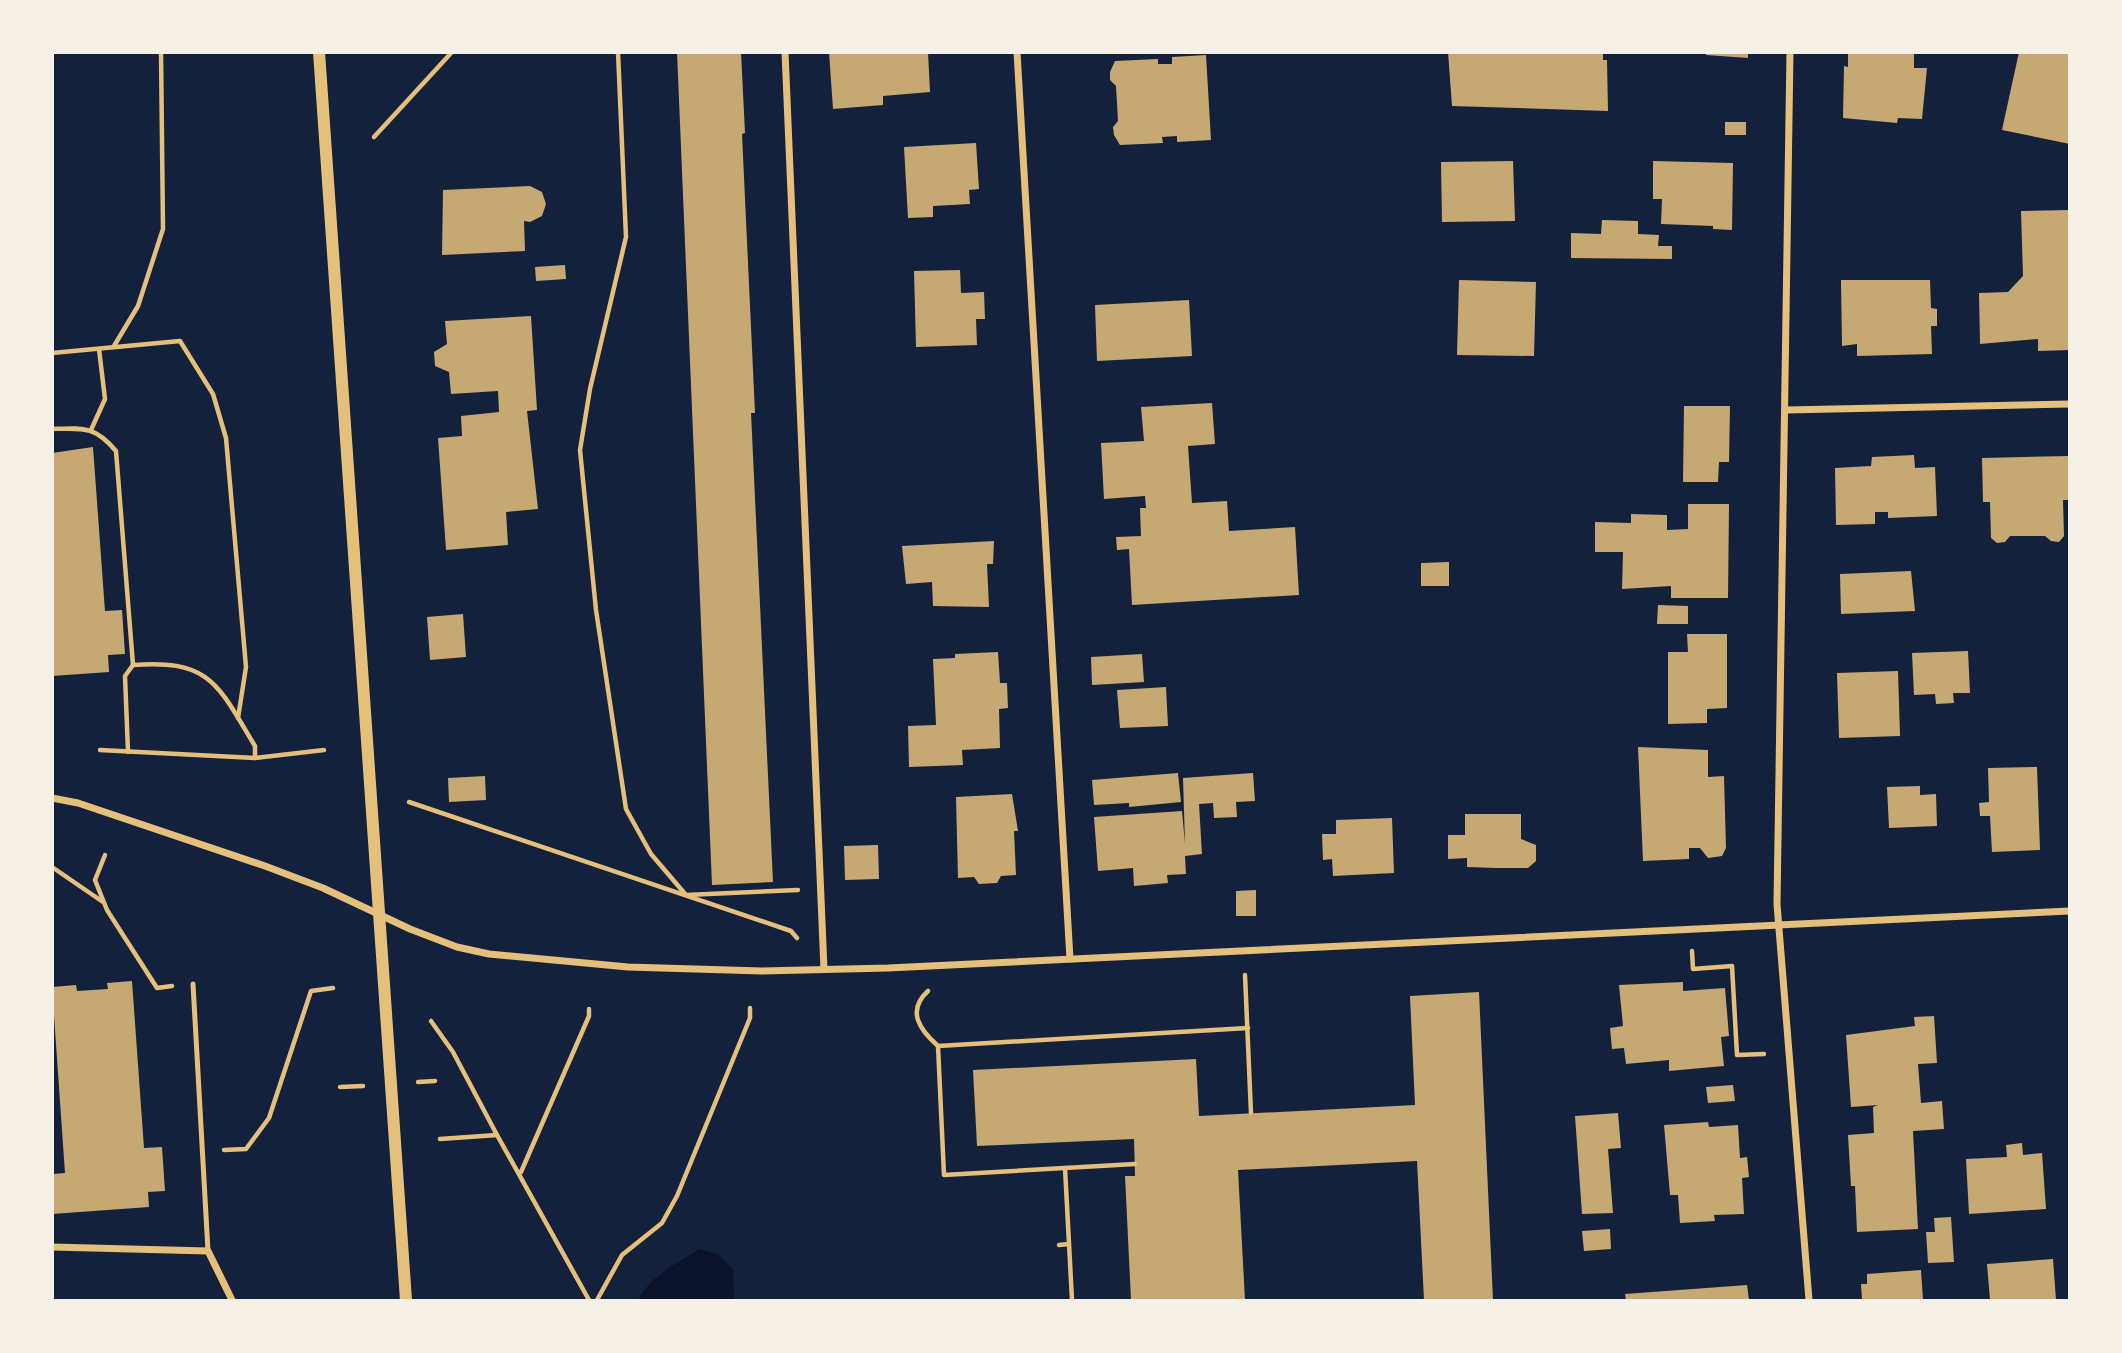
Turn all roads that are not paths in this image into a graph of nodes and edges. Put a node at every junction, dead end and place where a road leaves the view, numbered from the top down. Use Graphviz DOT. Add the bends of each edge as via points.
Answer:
graph roads {
  1 [pos="319,52"];
  2 [pos="785,52"];
  3 [pos="1017,52"];
  4 [pos="1790,52"];
  5 [pos="2070,404"];
  6 [pos="1786,410"];
  7 [pos="52,798"];
  8 [pos="2070,911"];
  9 [pos="381,917"];
  10 [pos="1779,927"];
  11 [pos="1070,959"];
  12 [pos="824,969"];
  13 [pos="193,984"];
  14 [pos="52,1247"];
  15 [pos="208,1251"];
  16 [pos="232,1300"];
  17 [pos="406,1300"];
  18 [pos="1809,1300"];
  1 -- 9 [label="street"];
  2 -- 12 [label="street"];
  3 -- 11 [label="street"];
  4 -- 6 [label="street"];
  5 -- 6 [label="street"];
  6 -- 10 [label="street"];
  7 -- 9 [label="street" via="265,866"];
  8 -- 10 [label="street"];
  9 -- 12 [label="street" via="457,947 554,962 762,971"];
  9 -- 17 [label="street"];
  10 -- 11 [label="street"];
  10 -- 18 [label="street"];
  11 -- 12 [label="street"];
  13 -- 15 [label="lane"];
  14 -- 15 [label="street"];
  15 -- 16 [label="street"];
}
